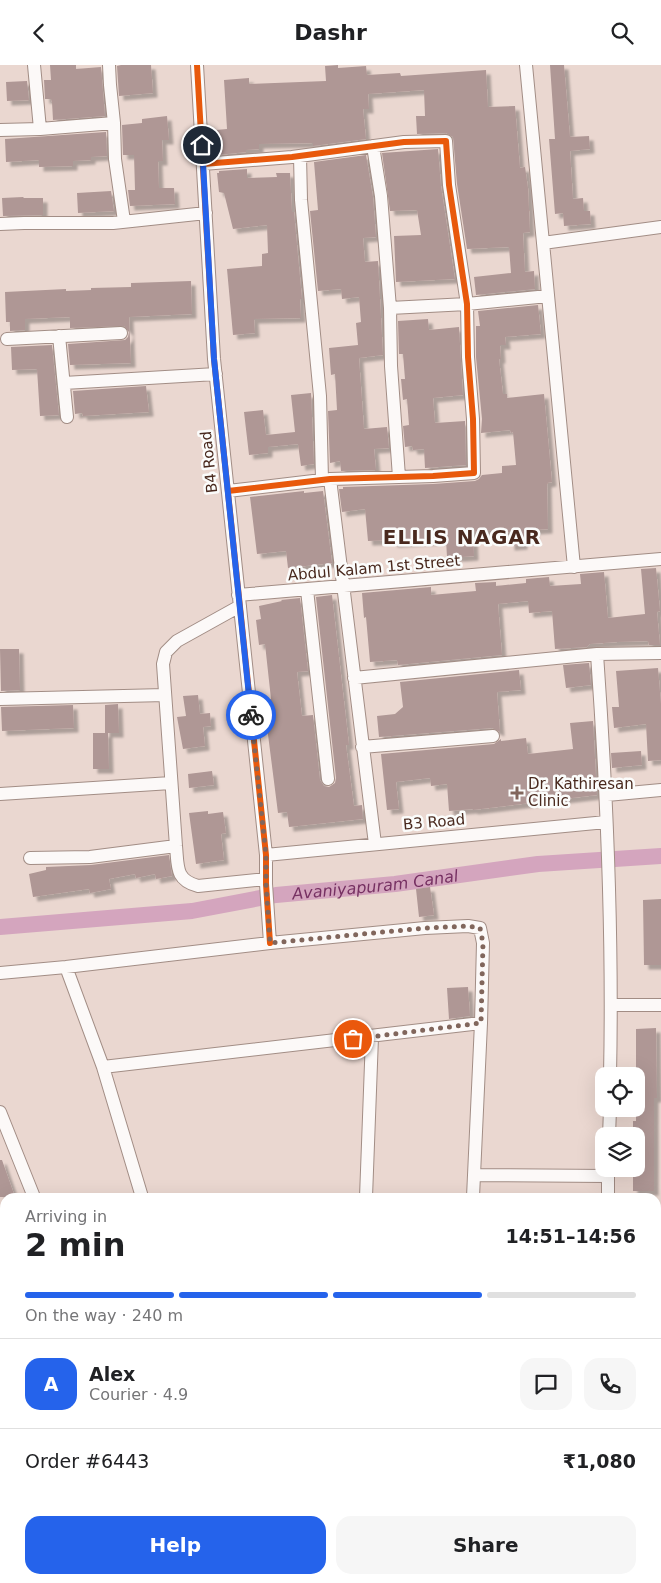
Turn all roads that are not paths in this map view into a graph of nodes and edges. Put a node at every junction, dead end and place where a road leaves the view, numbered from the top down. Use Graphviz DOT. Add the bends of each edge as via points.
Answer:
graph roads {
  1 [pos="34,65"];
  2 [pos="110,65"];
  3 [pos="197,65"];
  4 [pos="526,65"];
  5 [pos="114,123"];
  6 [pos="40,129"];
  7 [pos="0,130"];
  8 [pos="373,146"];
  9 [pos="300,156"];
  10 [pos="203,164"];
  11 [pos="206,213"];
  12 [pos="124,221"];
  13 [pos="0,225"];
  14 [pos="661,227"];
  15 [pos="543,243"];
  16 [pos="548,296"];
  17 [pos="466,304"];
  18 [pos="390,308"];
  19 [pos="121,333"];
  20 [pos="59,336"];
  21 [pos="7,339"];
  22 [pos="216,374"];
  23 [pos="64,383"];
  24 [pos="67,417"];
  25 [pos="399,456"];
  26 [pos="381,477"];
  27 [pos="399,477"];
  28 [pos="326,480"];
  29 [pos="228,491"];
  30 [pos="661,559"];
  31 [pos="574,567"];
  32 [pos="343,587"];
  33 [pos="307,589"];
  34 [pos="239,601"];
  35 [pos="661,653"];
  36 [pos="597,654"];
  37 [pos="354,678"];
  38 [pos="165,695"];
  39 [pos="0,699"];
  40 [pos="493,736"];
  41 [pos="362,747"];
  42 [pos="328,779"];
  43 [pos="171,783"];
  44 [pos="661,790"];
  45 [pos="0,794"];
  46 [pos="606,795"];
  47 [pos="606,822"];
  48 [pos="375,844"];
  49 [pos="176,846"];
  50 [pos="266,855"];
  51 [pos="30,858"];
  52 [pos="266,881"];
  53 [pos="270,943"];
  54 [pos="66,967"];
  55 [pos="0,973"];
  56 [pos="612,1005"];
  57 [pos="661,1005"];
  58 [pos="481,1023"];
  59 [pos="372,1037"];
  60 [pos="103,1067"];
  61 [pos="610,1067"];
  62 [pos="0,1112"];
  63 [pos="595,1173"];
  64 [pos="474,1175"];
  65 [pos="608,1177"];
  66 [pos="32,1193"];
  67 [pos="141,1193"];
  68 [pos="366,1193"];
  69 [pos="473,1193"];
  70 [pos="608,1193"];
  1 -- 6 [label="street"];
  2 -- 5 [label="street"];
  3 -- 10 [label="street, B4 Road"];
  4 -- 15 [label="street"];
  5 -- 6 [label="street"];
  5 -- 12 [label="street" via="115,159"];
  6 -- 7 [label="street"];
  8 -- 9 [label="street"];
  8 -- 17 [label="street" via="446,141"];
  8 -- 18 [label="street" via="381,196"];
  9 -- 10 [label="street"];
  9 -- 28 [label="street" via="301,200"];
  10 -- 11 [label="street, B4 Road"];
  11 -- 12 [label="street"];
  11 -- 22 [label="street, B4 Road"];
  12 -- 13 [label="street"];
  14 -- 15 [label="street"];
  15 -- 16 [label="street"];
  16 -- 17 [label="street"];
  16 -- 31 [label="street"];
  17 -- 18 [label="street"];
  17 -- 27 [label="street" via="474,473"];
  18 -- 25 [label="street" via="391,366"];
  19 -- 20 [label="street"];
  20 -- 21 [label="street"];
  20 -- 23 [label="street"];
  22 -- 23 [label="street"];
  22 -- 29 [label="street, B4 Road"];
  23 -- 24 [label="street"];
  25 -- 26 [label="street"];
  25 -- 27 [label="street"];
  26 -- 27 [label="street"];
  26 -- 28 [label="street"];
  28 -- 29 [label="street"];
  28 -- 32 [label="street"];
  29 -- 34 [label="street, B4 Road"];
  30 -- 31 [label="street, Abdul Kalam 1st Street"];
  31 -- 32 [label="street, Abdul Kalam 1st Street"];
  32 -- 33 [label="street, Abdul Kalam 1st Street"];
  32 -- 37 [label="street"];
  33 -- 34 [label="street, Abdul Kalam 1st Street"];
  33 -- 42 [label="street"];
  34 -- 38 [label="street" via="177,641 166,652 163,664"];
  34 -- 50 [label="street, B4 Road"];
  35 -- 36 [label="street"];
  36 -- 37 [label="street"];
  36 -- 46 [label="street"];
  37 -- 41 [label="street"];
  38 -- 39 [label="street"];
  38 -- 43 [label="street"];
  40 -- 41 [label="street"];
  41 -- 48 [label="street"];
  43 -- 45 [label="street"];
  43 -- 49 [label="street"];
  44 -- 46 [label="street"];
  46 -- 47 [label="street"];
  47 -- 48 [label="street, B3 Road"];
  47 -- 56 [label="street"];
  48 -- 50 [label="street, B3 Road"];
  49 -- 51 [label="street" via="90,857"];
  49 -- 52 [label="street" via="178,867 187,883 198,887"];
  50 -- 52 [label="street, B4 Road"];
  52 -- 53 [label="street, B4 Road"];
  53 -- 54 [label="street"];
  53 -- 58 [label="street" via="425,928 480,928 483,943"];
  54 -- 55 [label="street"];
  54 -- 60 [label="street"];
  56 -- 57 [label="street"];
  56 -- 61 [label="street"];
  58 -- 59 [label="street"];
  58 -- 64 [label="street"];
  59 -- 60 [label="street"];
  59 -- 68 [label="street"];
  60 -- 67 [label="street"];
  62 -- 66 [label="street"];
  63 -- 64 [label="street"];
  64 -- 69 [label="street"];
  65 -- 70 [label="street"];
}
